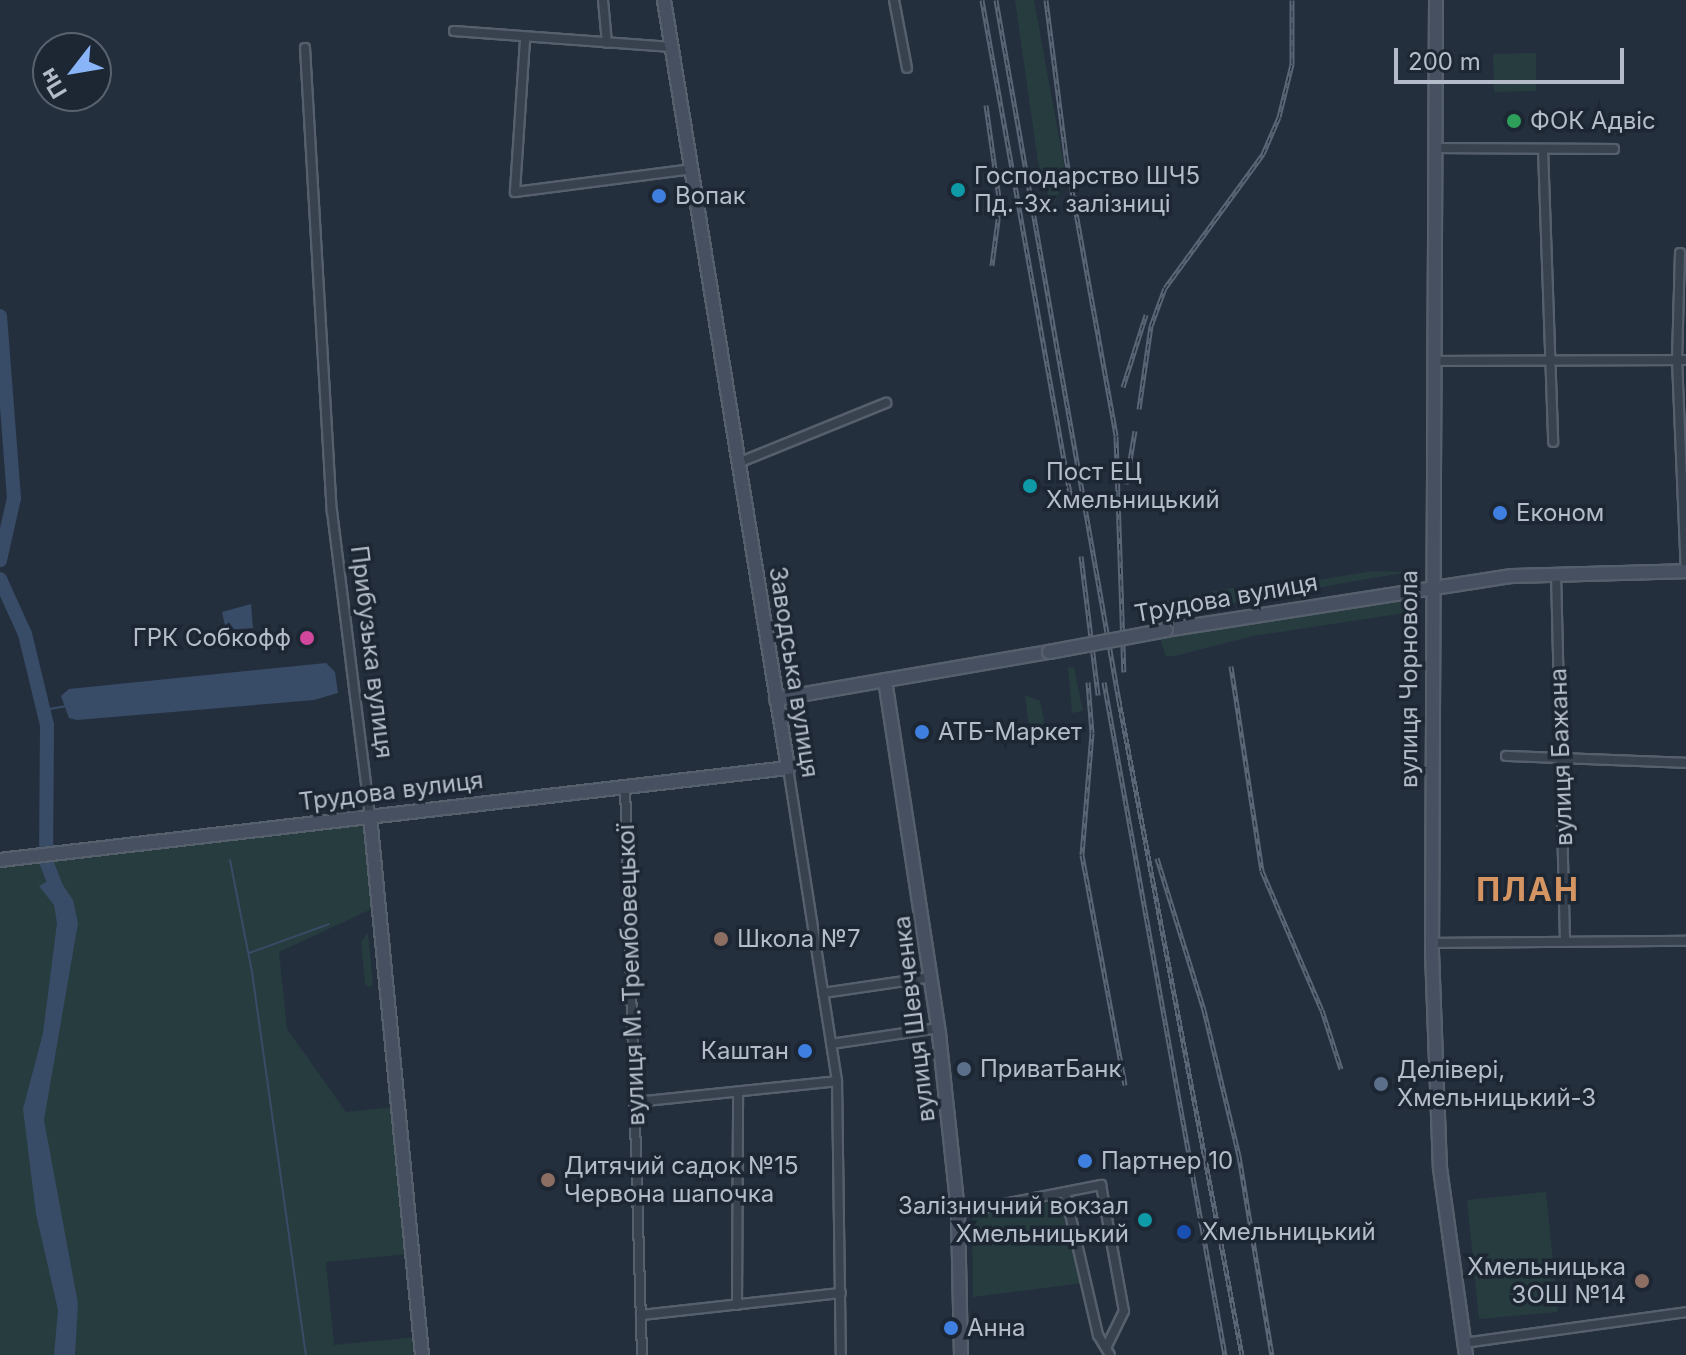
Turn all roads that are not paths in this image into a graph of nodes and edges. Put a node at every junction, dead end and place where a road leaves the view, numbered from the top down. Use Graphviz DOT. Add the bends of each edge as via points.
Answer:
graph roads {
  1 [pos="603,0"];
  2 [pos="664,0"];
  3 [pos="894,0"];
  4 [pos="1436,0"];
  5 [pos="454,31"];
  6 [pos="525,40"];
  7 [pos="607,43"];
  8 [pos="671,47"];
  9 [pos="305,48"];
  10 [pos="907,68"];
  11 [pos="1435,148"];
  12 [pos="1543,149"];
  13 [pos="1614,149"];
  14 [pos="691,169"];
  15 [pos="1680,253"];
  16 [pos="1551,358"];
  17 [pos="1682,360"];
  18 [pos="1433,361"];
  19 [pos="886,403"];
  20 [pos="1553,442"];
  21 [pos="737,463"];
  22 [pos="1686,572"];
  23 [pos="1556,573"];
  24 [pos="1430,586"];
  25 [pos="885,680"];
  26 [pos="776,699"];
  27 [pos="1506,756"];
  28 [pos="1560,756"];
  29 [pos="1686,763"];
  30 [pos="788,768"];
  31 [pos="625,786"];
  32 [pos="370,816"];
  33 [pos="3,859"];
  34 [pos="1686,941"];
  35 [pos="1565,942"];
  36 [pos="1432,943"];
  37 [pos="932,977"];
  38 [pos="823,993"];
  39 [pos="939,1028"];
  40 [pos="831,1044"];
  41 [pos="837,1081"];
  42 [pos="738,1092"];
  43 [pos="635,1102"];
  44 [pos="1065,1192"];
  45 [pos="958,1213"];
  46 [pos="841,1293"];
  47 [pos="737,1305"];
  48 [pos="1686,1312"];
  49 [pos="641,1315"];
  50 [pos="1465,1349"];
  51 [pos="1108,1350"];
  52 [pos="422,1355"];
  53 [pos="642,1355"];
  54 [pos="841,1355"];
  55 [pos="961,1355"];
  1 -- 7 [label="street"];
  2 -- 8 [label="street, Заводська вулиця"];
  3 -- 10 [label="street"];
  4 -- 11 [label="street, вулиця Чорновола"];
  5 -- 6 [label="street"];
  6 -- 7 [label="street"];
  6 -- 14 [label="street" via="515,192"];
  7 -- 8 [label="street"];
  8 -- 14 [label="street, Заводська вулиця"];
  9 -- 32 [label="street, Прибузька вулиця" via="332,511"];
  11 -- 12 [label="street"];
  11 -- 18 [label="street, вулиця Чорновола"];
  12 -- 13 [label="street"];
  12 -- 16 [label="street"];
  14 -- 21 [label="street, Заводська вулиця"];
  15 -- 17 [label="street"];
  16 -- 17 [label="street"];
  16 -- 18 [label="street"];
  16 -- 20 [label="street"];
  17 -- 22 [label="street"];
  18 -- 24 [label="street, вулиця Чорновола"];
  19 -- 21 [label="street"];
  21 -- 26 [label="street, Заводська вулиця"];
  22 -- 23 [label="street, Трудова вулиця"];
  23 -- 24 [label="street, Трудова вулиця"];
  23 -- 28 [label="street, вулиця Бажана"];
  24 -- 25 [label="street, Трудова вулиця, bridge"];
  24 -- 36 [label="street, вулиця Чорновола"];
  25 -- 26 [label="street, Трудова вулиця"];
  25 -- 37 [label="street, вулиця Шевченка"];
  26 -- 30 [label="street, Заводська вулиця"];
  27 -- 28 [label="street"];
  28 -- 29 [label="street"];
  28 -- 35 [label="street, вулиця Бажана"];
  30 -- 31 [label="street, Трудова вулиця"];
  30 -- 38 [label="street, Заводська вулиця"];
  31 -- 32 [label="street, Трудова вулиця"];
  31 -- 43 [label="street, вулиця М. Трембовецької"];
  32 -- 33 [label="street, Трудова вулиця"];
  32 -- 52 [label="street, Прибузька вулиця"];
  34 -- 35 [label="street"];
  35 -- 36 [label="street"];
  36 -- 50 [label="street, вулиця Чорновола" via="1440,1168"];
  37 -- 38 [label="street"];
  37 -- 39 [label="street, вулиця Шевченка"];
  38 -- 40 [label="street, Заводська вулиця"];
  39 -- 40 [label="street"];
  39 -- 45 [label="street, вулиця Шевченка"];
  40 -- 41 [label="street, Заводська вулиця"];
  41 -- 42 [label="street"];
  41 -- 46 [label="street, Заводська вулиця"];
  42 -- 43 [label="street"];
  42 -- 47 [label="street"];
  43 -- 49 [label="street, вулиця М. Трембовецької"];
  44 -- 45 [label="street"];
  44 -- 51 [label="street" via="1098,1335"];
  44 -- 51 [label="street" via="1101,1185 1124,1311"];
  45 -- 55 [label="street, вулиця Шевченка"];
  46 -- 47 [label="street"];
  46 -- 54 [label="street, Заводська вулиця"];
  47 -- 49 [label="street"];
  48 -- 50 [label="street"];
  49 -- 53 [label="street, вулиця М. Трембовецької"];
}
